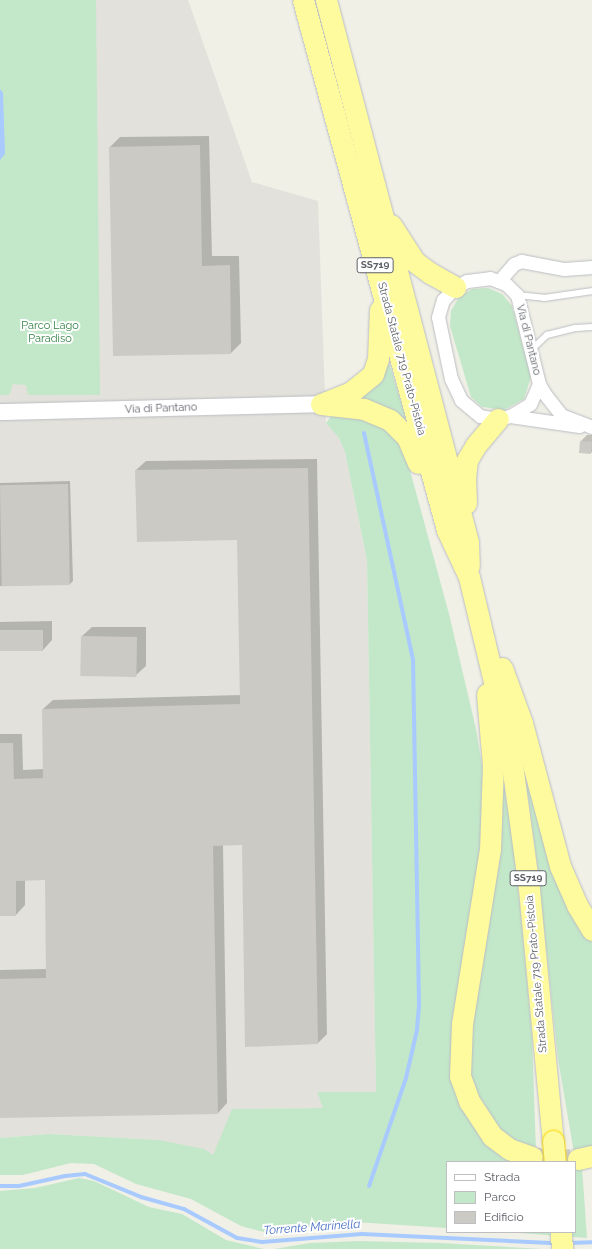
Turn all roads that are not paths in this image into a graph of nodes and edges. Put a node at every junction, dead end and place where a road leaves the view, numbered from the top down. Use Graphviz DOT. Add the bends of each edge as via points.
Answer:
graph roads {
  1 [pos="303,0"];
  2 [pos="326,0"];
  3 [pos="379,203"];
  4 [pos="592,267"];
  5 [pos="499,281"];
  6 [pos="381,287"];
  7 [pos="455,287"];
  8 [pos="592,291"];
  9 [pos="517,295"];
  10 [pos="592,327"];
  11 [pos="532,349"];
  12 [pos="539,384"];
  13 [pos="322,404"];
  14 [pos="0,412"];
  15 [pos="504,418"];
  16 [pos="592,427"];
  17 [pos="447,530"];
  18 [pos="468,542"];
  19 [pos="469,577"];
  20 [pos="480,618"];
  21 [pos="592,930"];
  22 [pos="532,1157"];
  23 [pos="555,1161"];
  24 [pos="561,1233"];
  25 [pos="562,1249"];
  1 -- 6 [label="highway, Strada Statale 719 Prato-Pistoia / SS719"];
  2 -- 3 [label="highway, Strada Statale 719 Prato-Pistoia / SS719"];
  3 -- 7 [label="highway" via="415,262"];
  3 -- 18 [label="highway, Strada Statale 719 Prato-Pistoia / SS719"];
  4 -- 5 [label="street" via="564,269 520,262 514,264"];
  5 -- 7 [label="street, Via di Pantano" via="481,279 467,281"];
  5 -- 9 [label="street, Via di Pantano"];
  6 -- 13 [label="highway" via="378,359 373,374 351,392"];
  6 -- 17 [label="highway, Strada Statale 719 Prato-Pistoia / SS719"];
  7 -- 15 [label="street, Via di Pantano" via="443,300 438,317 451,379 461,400 471,410 480,416"];
  8 -- 9 [label="lane" via="544,298"];
  9 -- 11 [label="street, Via di Pantano"];
  10 -- 11 [label="lane" via="547,335"];
  11 -- 12 [label="street, Via di Pantano"];
  12 -- 15 [label="street, Via di Pantano" via="530,404"];
  12 -- 16 [label="street, Via di Pantano" via="550,404 561,415"];
  13 -- 14 [label="street, Via di Pantano"];
  13 -- 17 [label="highway" via="377,412 398,426 407,437"];
  15 -- 16 [label="street, Via di Pantano"];
  15 -- 18 [label="highway" via="476,445 467,460 465,479"];
  17 -- 19 [label="highway, Strada Statale 719 Prato-Pistoia / SS719"];
  18 -- 19 [label="highway, Strada Statale 719 Prato-Pistoia / SS719"];
  19 -- 20 [label="highway, Strada Statale 719 Prato-Pistoia / SS719"];
  20 -- 21 [label="highway" via="522,723 560,866 577,905"];
  20 -- 22 [label="highway" via="493,765 490,849 462,1024 460,1076 469,1101 492,1136 509,1149"];
  20 -- 23 [label="highway, Strada Statale 719 Prato-Pistoia / SS719, bridge" via="510,748 521,824"];
  24 -- 25 [label="highway"];
}
